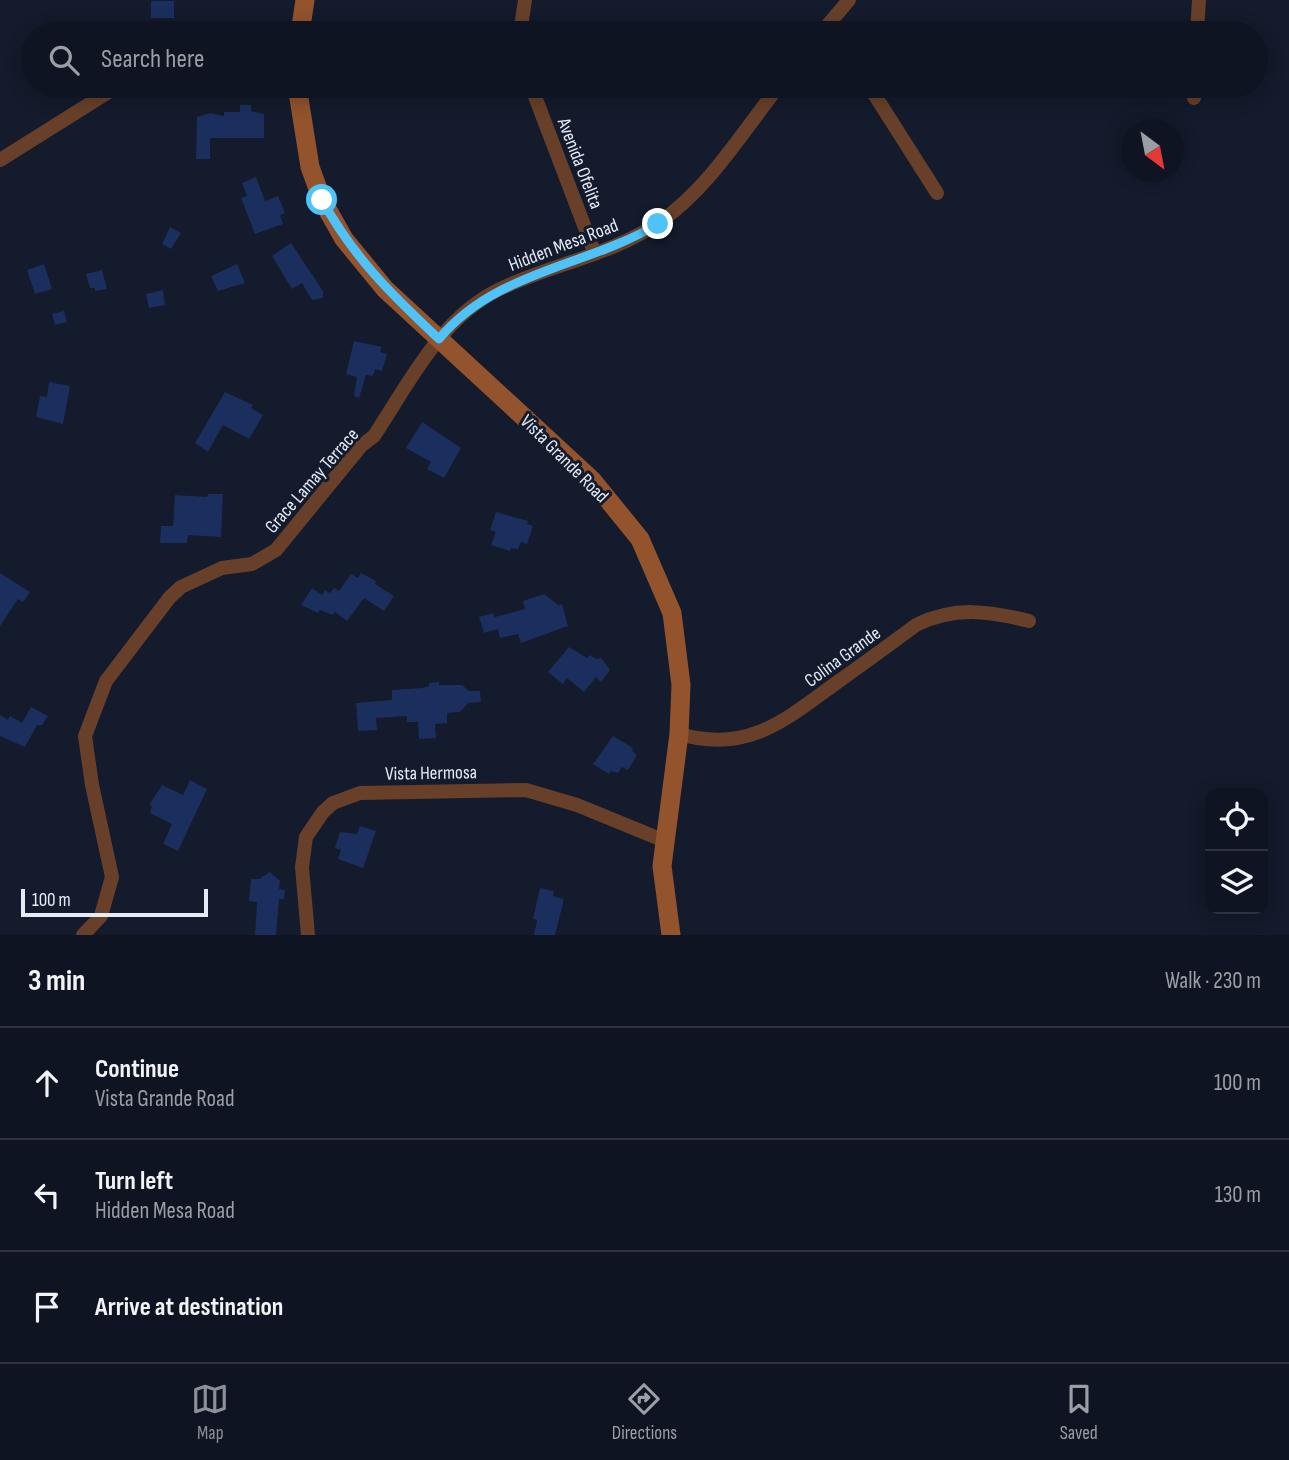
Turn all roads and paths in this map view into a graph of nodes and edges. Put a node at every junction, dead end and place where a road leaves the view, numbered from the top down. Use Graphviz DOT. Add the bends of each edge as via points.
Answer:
graph roads {
  1 [pos="305,0"];
  2 [pos="525,0"];
  3 [pos="849,0"];
  4 [pos="1199,0"];
  5 [pos="302,21"];
  6 [pos="522,21"];
  7 [pos="831,21"];
  8 [pos="1198,21"];
  9 [pos="99,98"];
  10 [pos="299,98"];
  11 [pos="536,98"];
  12 [pos="769,98"];
  13 [pos="877,98"];
  14 [pos="0,160"];
  15 [pos="937,193"];
  16 [pos="595,254"];
  17 [pos="439,339"];
  18 [pos="1029,621"];
  19 [pos="679,734"];
  20 [pos="665,841"];
  21 [pos="83,935"];
  22 [pos="308,935"];
  23 [pos="671,935"];
  1 -- 5 [label="street"];
  2 -- 6 [label="street"];
  3 -- 7 [label="street"];
  4 -- 8 [label="street"];
  9 -- 14 [label="street"];
  10 -- 17 [label="street, Vista Grande Road" via="310,167 344,239 385,289"];
  11 -- 16 [label="street, Avenida Ofelita"];
  12 -- 16 [label="street, Hidden Mesa Road" via="679,207 647,230"];
  13 -- 15 [label="street"];
  16 -- 17 [label="street, Hidden Mesa Road" via="494,292 460,316"];
  17 -- 19 [label="street, Vista Grande Road" via="592,480 640,539 671,613 681,685"];
  17 -- 21 [label="street, Grace Lamay Terrace" via="374,436 283,544 261,560 207,573 181,587 106,681 85,736 112,877 101,916"];
  18 -- 19 [label="street, Colina Grande" via="985,611 937,617 916,625 771,728 728,740"];
  19 -- 20 [label="street, Vista Grande Road"];
  20 -- 22 [label="street, Vista Hermosa" via="526,790 360,793 334,803 306,837 302,867"];
  20 -- 23 [label="street, Vista Grande Road" via="662,866"];
}
